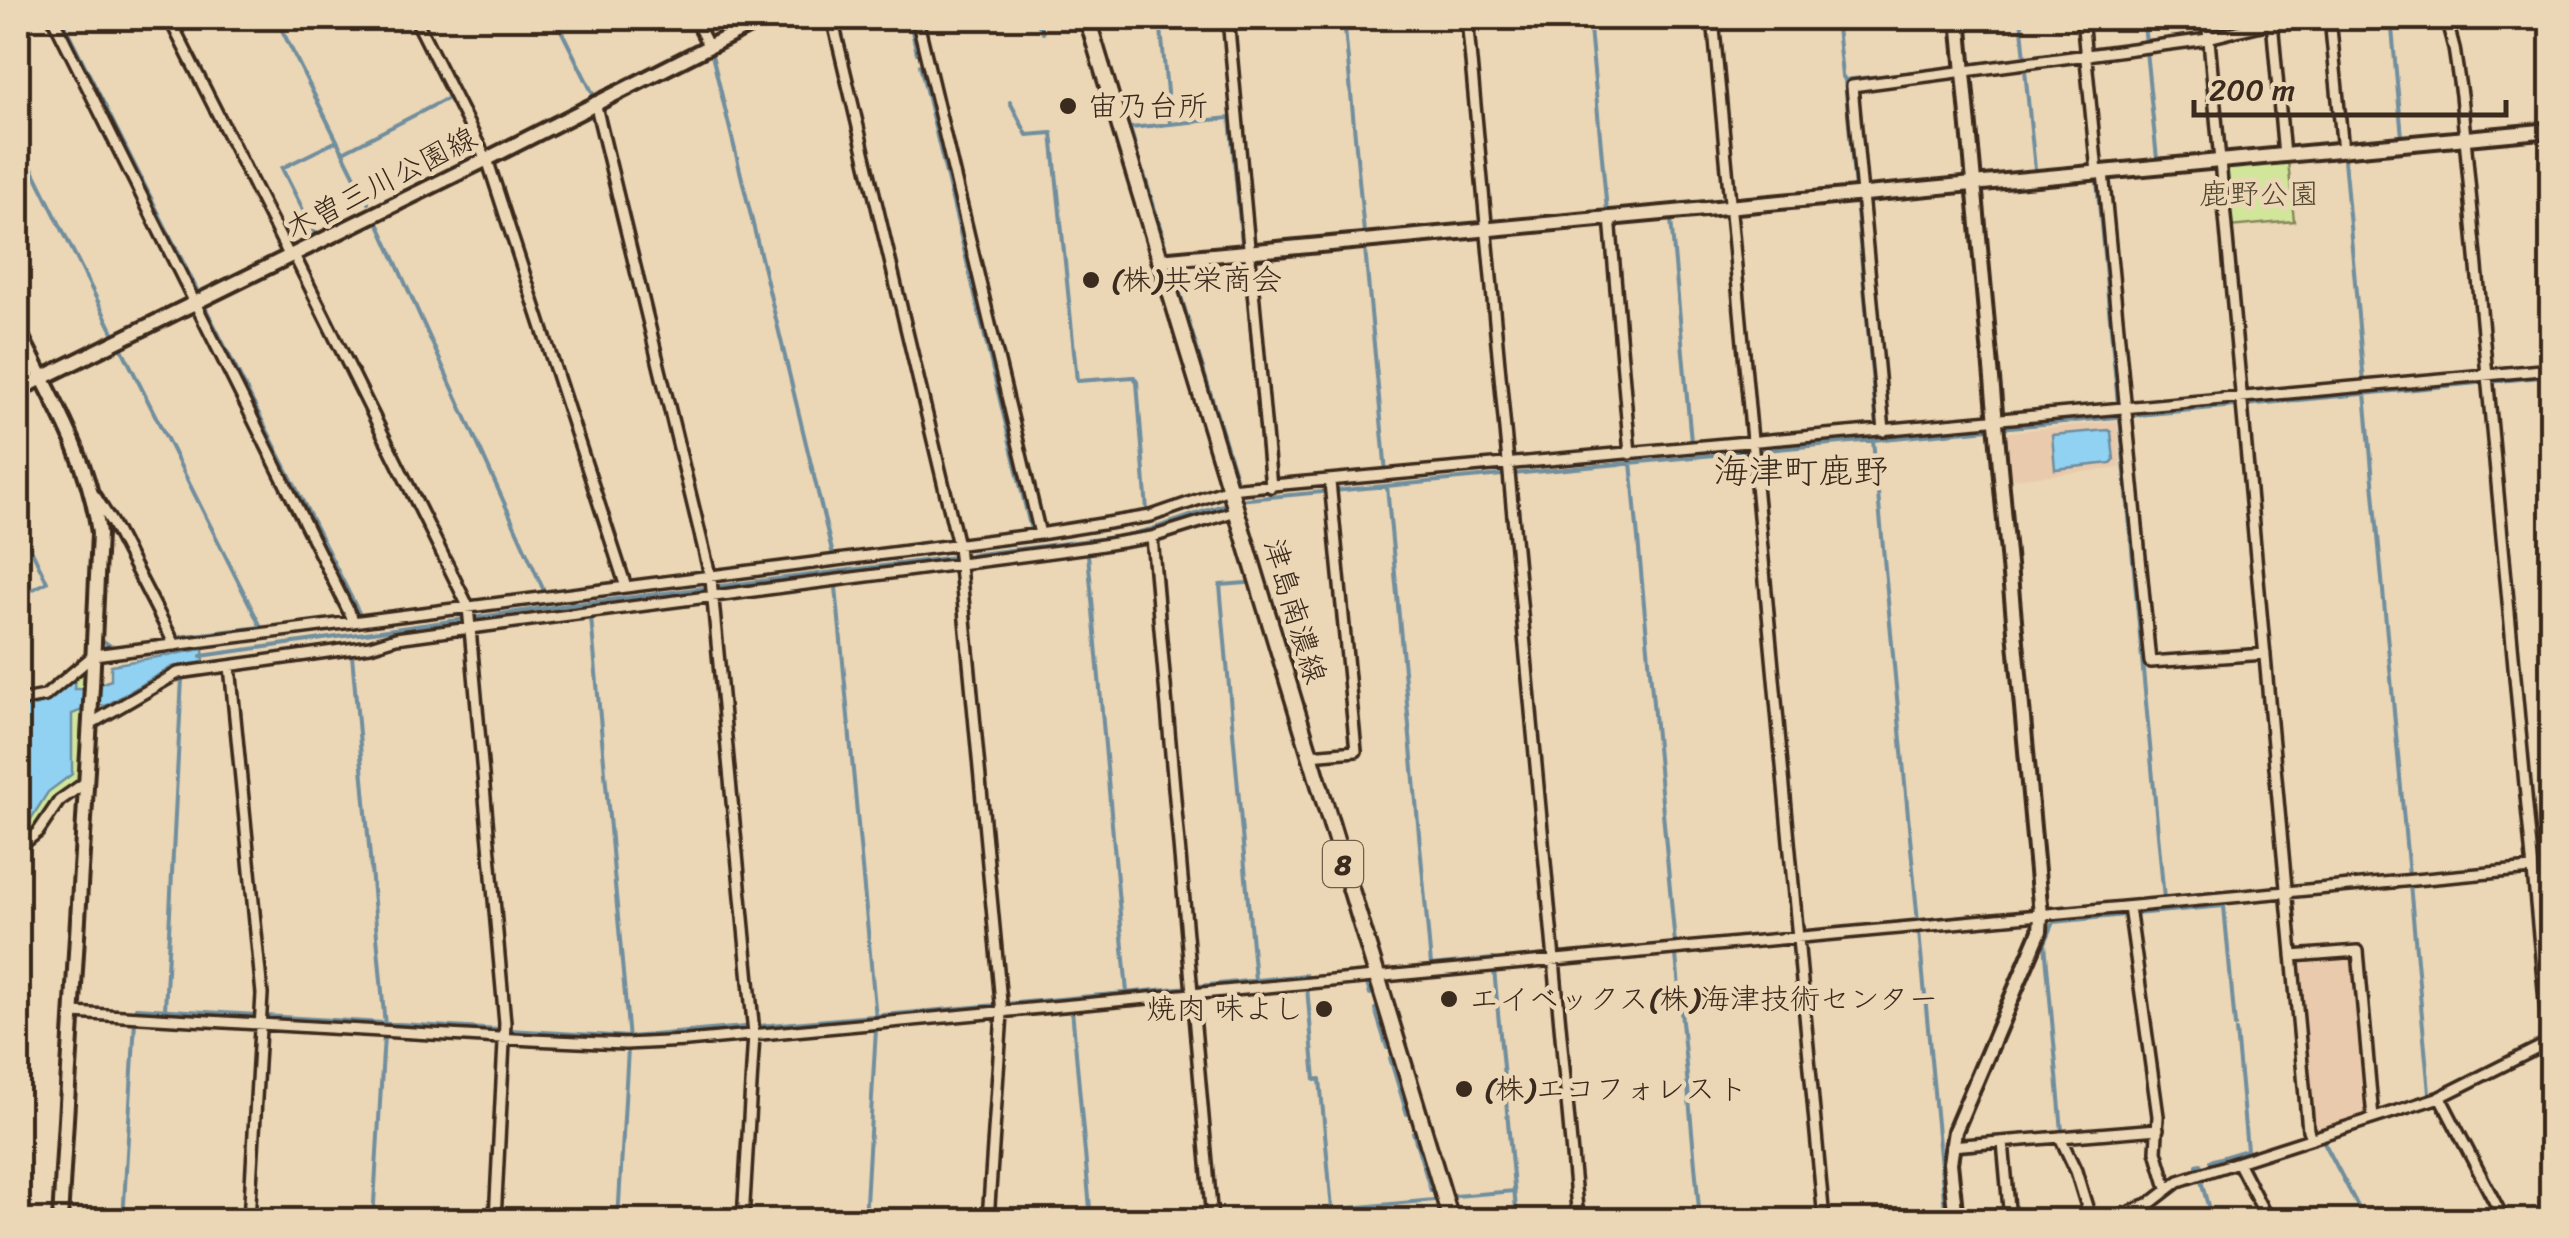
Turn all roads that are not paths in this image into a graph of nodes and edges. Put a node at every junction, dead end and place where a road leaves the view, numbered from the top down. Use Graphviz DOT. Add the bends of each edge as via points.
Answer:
graph roads {
  1 [pos="53,18"];
  2 [pos="168,18"];
  3 [pos="415,18"];
  4 [pos="694,18"];
  5 [pos="764,18"];
  6 [pos="832,18"];
  7 [pos="917,18"];
  8 [pos="1086,18"];
  9 [pos="1228,18"];
  10 [pos="1467,18"];
  11 [pos="1712,18"];
  12 [pos="1959,18"];
  13 [pos="2082,18"];
  14 [pos="2207,18"];
  15 [pos="2290,18"];
  16 [pos="2330,18"];
  17 [pos="2446,18"];
  18 [pos="2272,21"];
  19 [pos="2208,39"];
  20 [pos="708,46"];
  21 [pos="2085,52"];
  22 [pos="1963,68"];
  23 [pos="594,102"];
  24 [pos="2552,130"];
  25 [pos="2465,138"];
  26 [pos="2344,151"];
  27 [pos="2284,156"];
  28 [pos="487,159"];
  29 [pos="2220,162"];
  30 [pos="2100,172"];
  31 [pos="1974,184"];
  32 [pos="1858,195"];
  33 [pos="1730,206"];
  34 [pos="1610,217"];
  35 [pos="1486,229"];
  36 [pos="1250,250"];
  37 [pos="292,256"];
  38 [pos="1160,260"];
  39 [pos="196,303"];
  40 [pos="18,330"];
  41 [pos="2552,369"];
  42 [pos="42,378"];
  43 [pos="2487,379"];
  44 [pos="18,390"];
  45 [pos="2242,403"];
  46 [pos="2125,414"];
  47 [pos="1995,425"];
  48 [pos="1880,431"];
  49 [pos="1753,448"];
  50 [pos="1630,454"];
  51 [pos="1508,471"];
  52 [pos="1331,483"];
  53 [pos="1271,487"];
  54 [pos="91,490"];
  55 [pos="1232,500"];
  56 [pos="1040,534"];
  57 [pos="1152,537"];
  58 [pos="958,546"];
  59 [pos="960,563"];
  60 [pos="711,578"];
  61 [pos="626,587"];
  62 [pos="713,595"];
  63 [pos="468,608"];
  64 [pos="354,622"];
  65 [pos="470,627"];
  66 [pos="175,645"];
  67 [pos="2264,654"];
  68 [pos="94,655"];
  69 [pos="230,666"];
  70 [pos="18,701"];
  71 [pos="90,724"];
  72 [pos="1310,755"];
  73 [pos="86,782"];
  74 [pos="20,847"];
  75 [pos="2532,869"];
  76 [pos="2286,892"];
  77 [pos="2129,907"];
  78 [pos="2041,915"];
  79 [pos="1797,938"];
  80 [pos="2292,956"];
  81 [pos="1554,960"];
  82 [pos="1378,978"];
  83 [pos="1193,994"];
  84 [pos="73,1013"];
  85 [pos="1002,1013"];
  86 [pos="262,1022"];
  87 [pos="754,1034"];
  88 [pos="506,1038"];
  89 [pos="2550,1042"];
  90 [pos="2440,1097"];
  91 [pos="2373,1118"];
  92 [pos="2158,1130"];
  93 [pos="2060,1137"];
  94 [pos="2311,1138"];
  95 [pos="2003,1142"];
  96 [pos="1951,1146"];
  97 [pos="2238,1162"];
  98 [pos="2167,1188"];
  99 [pos="60,1220"];
  100 [pos="250,1220"];
  101 [pos="495,1220"];
  102 [pos="743,1220"];
  103 [pos="988,1220"];
  104 [pos="1212,1220"];
  105 [pos="1451,1220"];
  106 [pos="1578,1220"];
  107 [pos="1824,1220"];
  108 [pos="1956,1220"];
  109 [pos="2010,1220"];
  110 [pos="2091,1220"];
  111 [pos="2109,1220"];
  112 [pos="2268,1220"];
  113 [pos="2504,1220"];
  1 -- 39 [label="street"];
  2 -- 37 [label="street"];
  3 -- 28 [label="street"];
  4 -- 20 [label="street"];
  5 -- 20 [label="street, 木曽三川公園線"];
  6 -- 58 [label="street"];
  7 -- 56 [label="street"];
  8 -- 38 [label="main road, 津島南濃線 / 8"];
  9 -- 36 [label="street"];
  10 -- 35 [label="street"];
  11 -- 33 [label="street"];
  12 -- 22 [label="street"];
  13 -- 21 [label="street"];
  14 -- 19 [label="street"];
  15 -- 18 [label="street"];
  16 -- 26 [label="street"];
  17 -- 25 [label="street"];
  18 -- 19 [label="street"];
  18 -- 27 [label="street"];
  19 -- 21 [label="street"];
  19 -- 29 [label="street"];
  20 -- 23 [label="street, 木曽三川公園線"];
  21 -- 22 [label="street"];
  21 -- 30 [label="street"];
  22 -- 31 [label="street"];
  22 -- 32 [label="street" via="1852,86"];
  23 -- 28 [label="street, 木曽三川公園線"];
  23 -- 60 [label="street"];
  24 -- 25 [label="street"];
  25 -- 26 [label="street"];
  25 -- 43 [label="street"];
  26 -- 27 [label="street"];
  27 -- 29 [label="street"];
  28 -- 37 [label="street, 木曽三川公園線"];
  28 -- 61 [label="street"];
  29 -- 30 [label="street"];
  29 -- 45 [label="street"];
  30 -- 31 [label="street"];
  30 -- 46 [label="street"];
  31 -- 32 [label="street"];
  31 -- 47 [label="street"];
  32 -- 33 [label="street"];
  32 -- 48 [label="street"];
  33 -- 34 [label="street"];
  33 -- 49 [label="street"];
  34 -- 35 [label="street"];
  34 -- 50 [label="street"];
  35 -- 36 [label="street"];
  35 -- 51 [label="street"];
  36 -- 38 [label="street"];
  36 -- 53 [label="street"];
  37 -- 39 [label="street, 木曽三川公園線"];
  37 -- 63 [label="street"];
  38 -- 55 [label="main road, 津島南濃線 / 8"];
  39 -- 42 [label="street, 木曽三川公園線"];
  39 -- 64 [label="street"];
  40 -- 42 [label="street"];
  41 -- 43 [label="street"];
  42 -- 44 [label="street, 木曽三川公園線"];
  42 -- 54 [label="street"];
  43 -- 45 [label="street"];
  43 -- 75 [label="street"];
  45 -- 46 [label="street"];
  45 -- 67 [label="street"];
  46 -- 47 [label="street"];
  46 -- 67 [label="street" via="2150,662"];
  47 -- 48 [label="street"];
  47 -- 78 [label="street"];
  48 -- 49 [label="street"];
  49 -- 50 [label="street"];
  49 -- 79 [label="street"];
  50 -- 51 [label="street"];
  51 -- 52 [label="street"];
  51 -- 81 [label="street"];
  52 -- 53 [label="street"];
  52 -- 72 [label="street" via="1356,751"];
  53 -- 55 [label="street"];
  54 -- 66 [label="street"];
  54 -- 68 [label="street" via="99,550"];
  55 -- 56 [label="street"];
  55 -- 57 [label="street"];
  55 -- 72 [label="main road, 津島南濃線 / 8"];
  56 -- 58 [label="street"];
  57 -- 59 [label="street"];
  57 -- 83 [label="street"];
  58 -- 59 [label="street"];
  58 -- 60 [label="street"];
  59 -- 62 [label="street"];
  59 -- 85 [label="street"];
  60 -- 61 [label="street"];
  60 -- 62 [label="street"];
  61 -- 63 [label="street"];
  62 -- 65 [label="street"];
  62 -- 87 [label="street"];
  63 -- 64 [label="street"];
  63 -- 65 [label="street"];
  64 -- 66 [label="street"];
  65 -- 69 [label="street"];
  65 -- 88 [label="street"];
  66 -- 68 [label="street"];
  67 -- 76 [label="street"];
  68 -- 70 [label="street" via="44,696"];
  68 -- 71 [label="street"];
  69 -- 71 [label="street" via="178,673"];
  69 -- 86 [label="street"];
  71 -- 73 [label="street"];
  72 -- 82 [label="main road, 津島南濃線 / 8"];
  73 -- 74 [label="street" via="59,801"];
  73 -- 84 [label="street"];
  75 -- 76 [label="street"];
  75 -- 89 [label="street"];
  76 -- 77 [label="street"];
  76 -- 80 [label="street"];
  77 -- 78 [label="street"];
  77 -- 92 [label="street"];
  78 -- 79 [label="street"];
  78 -- 96 [label="street"];
  79 -- 81 [label="street"];
  79 -- 107 [label="street"];
  80 -- 91 [label="street" via="2358,952"];
  80 -- 94 [label="street"];
  81 -- 82 [label="street"];
  81 -- 106 [label="street"];
  82 -- 83 [label="street"];
  82 -- 105 [label="main road, 津島南濃線 / 8"];
  83 -- 85 [label="street"];
  83 -- 104 [label="street"];
  84 -- 86 [label="street"];
  84 -- 99 [label="street"];
  85 -- 87 [label="street"];
  85 -- 103 [label="street"];
  86 -- 88 [label="street"];
  86 -- 100 [label="street"];
  87 -- 88 [label="street" via="625,1044"];
  87 -- 102 [label="street"];
  88 -- 101 [label="street"];
  89 -- 90 [label="street"];
  90 -- 91 [label="street"];
  90 -- 113 [label="street"];
  91 -- 94 [label="street"];
  92 -- 93 [label="street"];
  92 -- 98 [label="street" via="2156,1151"];
  93 -- 95 [label="street"];
  93 -- 110 [label="street"];
  94 -- 97 [label="street"];
  95 -- 96 [label="street"];
  95 -- 109 [label="street"];
  96 -- 108 [label="street"];
  97 -- 98 [label="street"];
  97 -- 112 [label="street"];
  98 -- 111 [label="street" via="2148,1205"];
}
